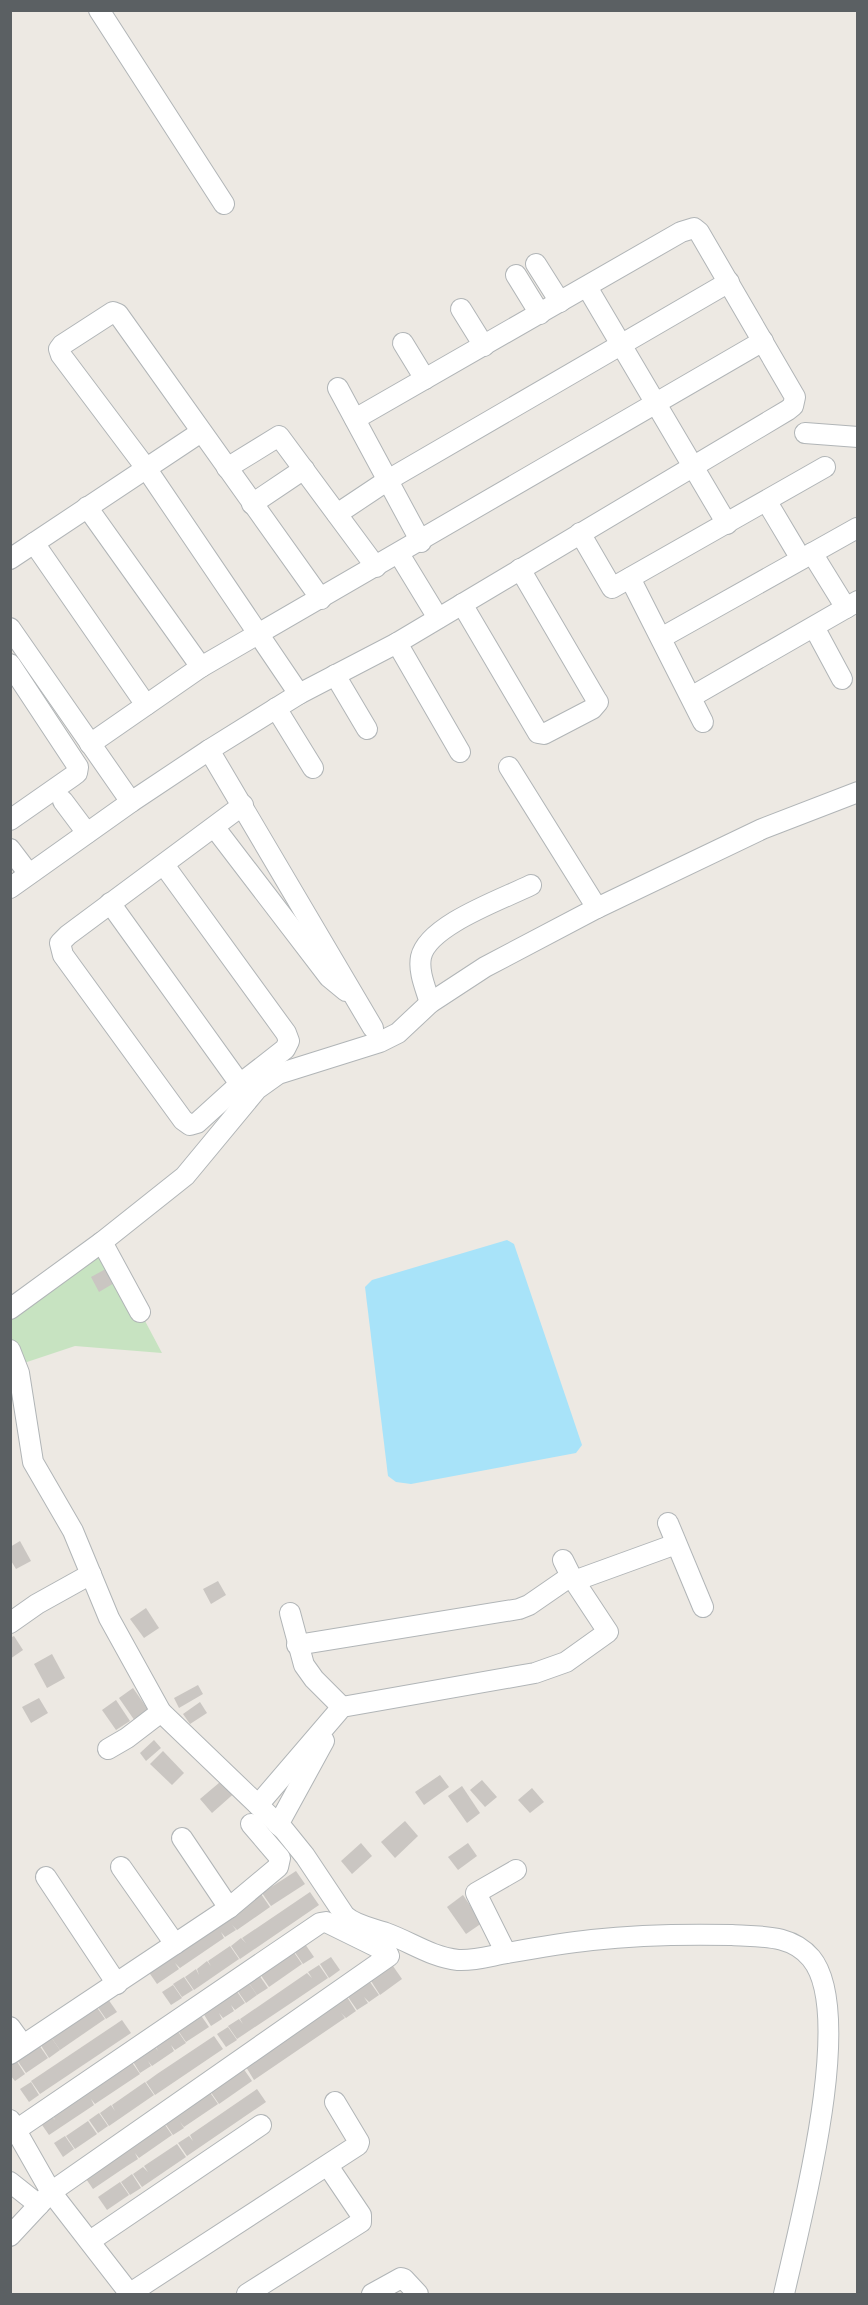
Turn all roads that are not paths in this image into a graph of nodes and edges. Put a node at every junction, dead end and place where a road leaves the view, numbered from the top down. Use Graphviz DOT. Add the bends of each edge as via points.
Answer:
graph roads {
  1 [pos="99,10"];
  2 [pos="224,204"];
  3 [pos="536,264"];
  4 [pos="516,275"];
  5 [pos="729,282"];
  6 [pos="587,287"];
  7 [pos="561,302"];
  8 [pos="461,309"];
  9 [pos="540,314"];
  10 [pos="763,341"];
  11 [pos="403,344"];
  12 [pos="621,344"];
  13 [pos="484,346"];
  14 [pos="425,379"];
  15 [pos="338,387"];
  16 [pos="656,405"];
  17 [pos="355,419"];
  18 [pos="201,432"];
  19 [pos="805,433"];
  20 [pos="858,437"];
  21 [pos="692,465"];
  22 [pos="825,467"];
  23 [pos="146,468"];
  24 [pos="227,468"];
  25 [pos="304,469"];
  26 [pos="388,480"];
  27 [pos="767,502"];
  28 [pos="252,504"];
  29 [pos="87,507"];
  30 [pos="338,514"];
  31 [pos="727,524"];
  32 [pos="857,528"];
  33 [pos="580,533"];
  34 [pos="421,542"];
  35 [pos="34,543"];
  36 [pos="399,554"];
  37 [pos="807,556"];
  38 [pos="10,559"];
  39 [pos="376,567"];
  40 [pos="520,569"];
  41 [pos="630,578"];
  42 [pos="321,599"];
  43 [pos="462,604"];
  44 [pos="852,605"];
  45 [pos="438,618"];
  46 [pos="814,627"];
  47 [pos="10,628"];
  48 [pos="258,633"];
  49 [pos="661,638"];
  50 [pos="397,643"];
  51 [pos="10,664"];
  52 [pos="201,667"];
  53 [pos="335,675"];
  54 [pos="842,680"];
  55 [pos="299,694"];
  56 [pos="691,697"];
  57 [pos="146,705"];
  58 [pos="276,708"];
  59 [pos="703,722"];
  60 [pos="367,729"];
  61 [pos="90,744"];
  62 [pos="209,750"];
  63 [pos="460,752"];
  64 [pos="509,766"];
  65 [pos="313,768"];
  66 [pos="858,792"];
  67 [pos="63,801"];
  68 [pos="131,802"];
  69 [pos="243,806"];
  70 [pos="10,820"];
  71 [pos="215,828"];
  72 [pos="87,833"];
  73 [pos="10,849"];
  74 [pos="164,865"];
  75 [pos="30,874"];
  76 [pos="531,885"];
  77 [pos="10,888"];
  78 [pos="110,903"];
  79 [pos="597,908"];
  80 [pos="355,995"];
  81 [pos="430,1003"];
  82 [pos="373,1028"];
  83 [pos="240,1084"];
  84 [pos="102,1242"];
  85 [pos="10,1308"];
  86 [pos="140,1312"];
  87 [pos="10,1350"];
  88 [pos="668,1523"];
  89 [pos="676,1544"];
  90 [pos="569,1573"];
  91 [pos="91,1574"];
  92 [pos="703,1607"];
  93 [pos="290,1612"];
  94 [pos="10,1623"];
  95 [pos="297,1645"];
  96 [pos="342,1707"];
  97 [pos="161,1712"];
  98 [pos="108,1749"];
  99 [pos="258,1804"];
  100 [pos="251,1824"];
  101 [pos="278,1825"];
  102 [pos="182,1838"];
  103 [pos="121,1867"];
  104 [pos="516,1870"];
  105 [pos="46,1877"];
  106 [pos="229,1908"];
  107 [pos="175,1944"];
  108 [pos="506,1953"];
  109 [pos="117,1984"];
  110 [pos="10,2027"];
  111 [pos="17,2050"];
  112 [pos="335,2102"];
  113 [pos="13,2125"];
  114 [pos="261,2125"];
  115 [pos="328,2166"];
  116 [pos="10,2182"];
  117 [pos="45,2199"];
  118 [pos="10,2236"];
  119 [pos="90,2241"];
  120 [pos="129,2294"];
  121 [pos="246,2295"];
  122 [pos="372,2295"];
  123 [pos="418,2295"];
  124 [pos="784,2295"];
  1 -- 2 [label="street"];
  3 -- 7 [label="street"];
  4 -- 9 [label="street"];
  5 -- 6 [label="street" via="694,228"];
  5 -- 10 [label="street"];
  5 -- 12 [label="street"];
  6 -- 7 [label="street"];
  6 -- 12 [label="street"];
  7 -- 9 [label="street"];
  8 -- 13 [label="street"];
  9 -- 13 [label="street"];
  10 -- 16 [label="street"];
  10 -- 21 [label="street" via="795,397 793,406"];
  11 -- 14 [label="street"];
  12 -- 16 [label="street"];
  12 -- 26 [label="street"];
  13 -- 14 [label="street"];
  14 -- 17 [label="street"];
  15 -- 17 [label="street"];
  16 -- 21 [label="street"];
  16 -- 34 [label="street"];
  17 -- 26 [label="street"];
  18 -- 23 [label="street"];
  18 -- 23 [label="street" via="120,316 112,312 59,349"];
  18 -- 24 [label="street"];
  19 -- 20 [label="street"];
  21 -- 31 [label="street"];
  21 -- 33 [label="street"];
  22 -- 27 [label="street"];
  23 -- 29 [label="street"];
  23 -- 48 [label="street"];
  24 -- 25 [label="street" via="279,436"];
  24 -- 28 [label="street"];
  25 -- 28 [label="street"];
  25 -- 30 [label="street"];
  26 -- 30 [label="street"];
  26 -- 34 [label="street"];
  27 -- 31 [label="street"];
  27 -- 37 [label="street"];
  28 -- 42 [label="street"];
  29 -- 35 [label="street"];
  29 -- 52 [label="street"];
  30 -- 39 [label="street"];
  31 -- 41 [label="street"];
  32 -- 37 [label="street"];
  33 -- 40 [label="street"];
  33 -- 41 [label="street" via="611,588"];
  34 -- 36 [label="street"];
  35 -- 38 [label="street"];
  35 -- 57 [label="street"];
  36 -- 39 [label="street"];
  36 -- 45 [label="street"];
  37 -- 44 [label="street"];
  37 -- 49 [label="street"];
  39 -- 42 [label="street"];
  40 -- 43 [label="street"];
  40 -- 43 [label="street" via="598,702 592,709 544,734 538,733"];
  41 -- 49 [label="street"];
  42 -- 48 [label="street"];
  43 -- 45 [label="street"];
  44 -- 46 [label="street"];
  45 -- 50 [label="street"];
  46 -- 54 [label="street"];
  46 -- 56 [label="street"];
  47 -- 61 [label="street"];
  48 -- 52 [label="street"];
  48 -- 55 [label="street"];
  49 -- 56 [label="street"];
  50 -- 53 [label="street"];
  50 -- 63 [label="street"];
  51 -- 70 [label="street" via="78,767 72,777"];
  52 -- 57 [label="street"];
  53 -- 55 [label="street"];
  53 -- 60 [label="street"];
  55 -- 58 [label="street"];
  56 -- 59 [label="street"];
  57 -- 61 [label="street"];
  58 -- 62 [label="street"];
  58 -- 65 [label="street"];
  61 -- 68 [label="street"];
  62 -- 68 [label="street"];
  62 -- 69 [label="street"];
  64 -- 79 [label="street"];
  66 -- 79 [label="street" via="762,829"];
  67 -- 72 [label="street"];
  68 -- 72 [label="street"];
  69 -- 71 [label="street"];
  69 -- 80 [label="street"];
  71 -- 74 [label="street"];
  71 -- 80 [label="street" via="329,977"];
  72 -- 75 [label="street"];
  73 -- 75 [label="street"];
  74 -- 78 [label="street"];
  74 -- 83 [label="street" via="289,1041 285,1049"];
  75 -- 77 [label="street"];
  76 -- 81 [label="street" via="463,918 424,946 420,960"];
  78 -- 83 [label="street"];
  78 -- 83 [label="street" via="60,943 63,955 183,1120 190,1125 197,1123"];
  79 -- 81 [label="street" via="485,967"];
  80 -- 82 [label="street"];
  81 -- 84 [label="street" via="398,1033 380,1042 278,1074 257,1089 184,1176"];
  84 -- 85 [label="street"];
  84 -- 86 [label="street"];
  87 -- 91 [label="street" via="19,1373 33,1462 73,1531"];
  88 -- 89 [label="street"];
  89 -- 90 [label="street"];
  89 -- 92 [label="street"];
  90 -- 95 [label="street" via="529,1605 519,1608"];
  90 -- 96 [label="street" via="608,1632 566,1662 535,1673"];
  91 -- 94 [label="street"];
  91 -- 97 [label="street" via="109,1618"];
  93 -- 95 [label="street"];
  95 -- 96 [label="street" via="314,1680"];
  96 -- 99 [label="street"];
  96 -- 101 [label="street"];
  97 -- 98 [label="street"];
  97 -- 99 [label="street"];
  99 -- 101 [label="street"];
  100 -- 106 [label="street" via="280,1858 280,1864"];
  101 -- 108 [label="street" via="353,1923 446,1958 484,1959"];
  102 -- 106 [label="street"];
  103 -- 107 [label="street"];
  104 -- 108 [label="street" via="476,1893"];
  105 -- 109 [label="street"];
  106 -- 107 [label="street"];
  107 -- 109 [label="street"];
  108 -- 124 [label="street" via="593,1940 707,1934 780,1937 811,1958 828,1999 829,2040 820,2132"];
  109 -- 111 [label="street"];
  110 -- 111 [label="street"];
  112 -- 115 [label="street" via="358,2144"];
  113 -- 117 [label="street"];
  113 -- 117 [label="street" via="320,1923 326,1922 389,1956"];
  114 -- 119 [label="street"];
  115 -- 120 [label="street"];
  115 -- 121 [label="street" via="361,2214 361,2222"];
  116 -- 117 [label="street"];
  117 -- 118 [label="street"];
  117 -- 119 [label="street"];
  119 -- 120 [label="street"];
  122 -- 123 [label="street" via="400,2278"];
}
